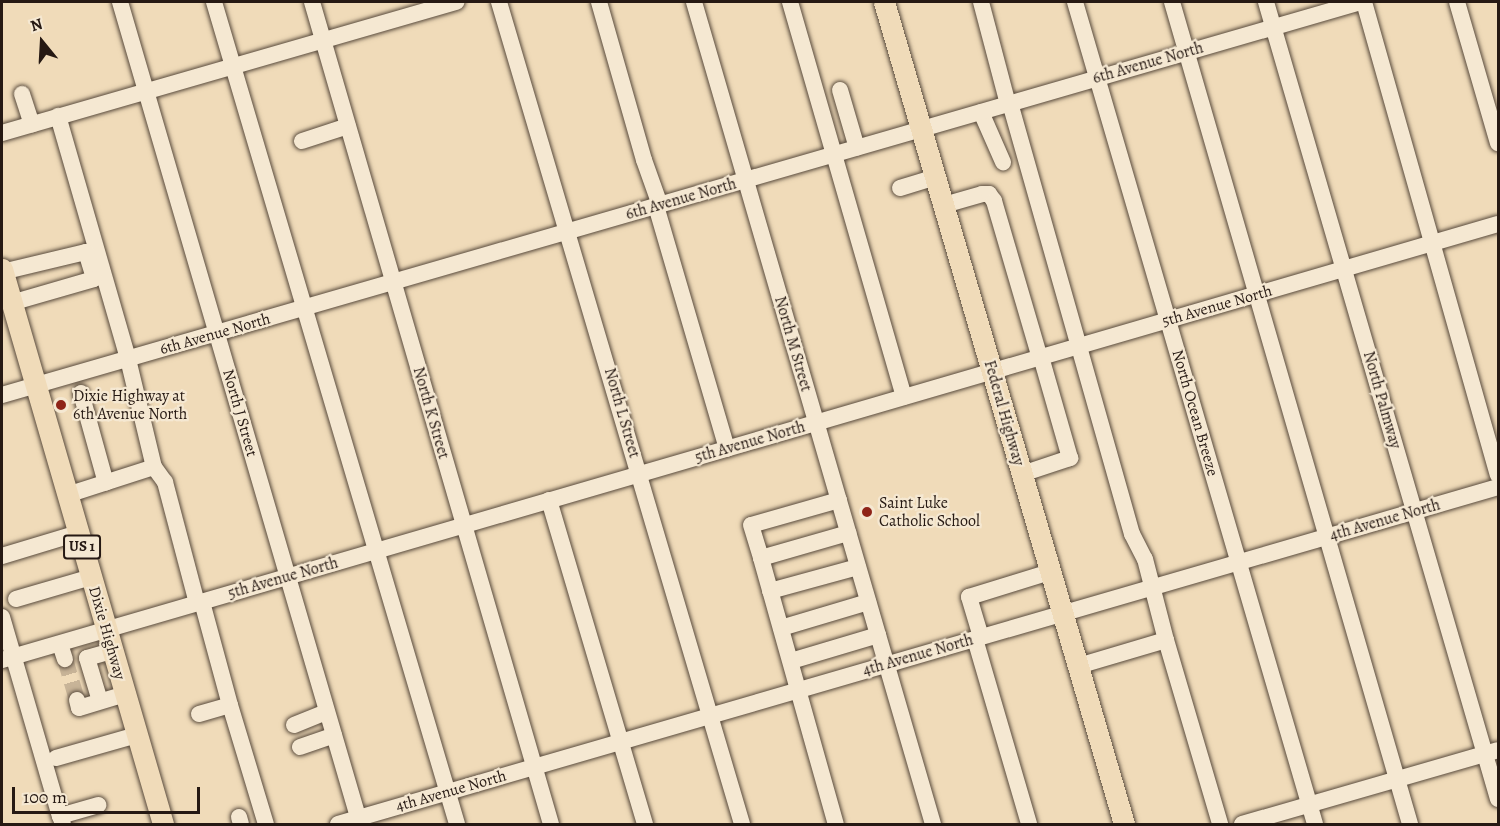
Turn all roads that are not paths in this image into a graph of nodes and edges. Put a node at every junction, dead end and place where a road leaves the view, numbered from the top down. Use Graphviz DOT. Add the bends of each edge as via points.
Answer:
graph roads {
  1 [pos="120,2"];
  2 [pos="214,2"];
  3 [pos="312,2"];
  4 [pos="457,2"];
  5 [pos="499,2"];
  6 [pos="599,2"];
  7 [pos="694,2"];
  8 [pos="790,2"];
  9 [pos="884,2"];
  10 [pos="981,2"];
  11 [pos="1076,2"];
  12 [pos="1172,2"];
  13 [pos="1266,2"];
  14 [pos="1362,2"];
  15 [pos="1457,2"];
  16 [pos="1274,27"];
  17 [pos="323,41"];
  18 [pos="1186,52"];
  19 [pos="235,66"];
  20 [pos="1098,78"];
  21 [pos="840,90"];
  22 [pos="146,91"];
  23 [pos="22,94"];
  24 [pos="1009,104"];
  25 [pos="981,111"];
  26 [pos="58,116"];
  27 [pos="32,124"];
  28 [pos="348,126"];
  29 [pos="922,129"];
  30 [pos="2,133"];
  31 [pos="302,141"];
  32 [pos="1498,143"];
  33 [pos="857,148"];
  34 [pos="834,154"];
  35 [pos="1003,162"];
  36 [pos="936,177"];
  37 [pos="746,180"];
  38 [pos="900,188"];
  39 [pos="944,205"];
  40 [pos="658,206"];
  41 [pos="1498,224"];
  42 [pos="570,232"];
  43 [pos="1434,243"];
  44 [pos="1344,269"];
  45 [pos="3,276"];
  46 [pos="393,283"];
  47 [pos="1256,295"];
  48 [pos="305,308"];
  49 [pos="9,312"];
  50 [pos="1168,320"];
  51 [pos="217,334"];
  52 [pos="1079,346"];
  53 [pos="1041,357"];
  54 [pos="128,359"];
  55 [pos="992,371"];
  56 [pos="35,386"];
  57 [pos="81,393"];
  58 [pos="2,395"];
  59 [pos="904,397"];
  60 [pos="816,423"];
  61 [pos="727,449"];
  62 [pos="154,467"];
  63 [pos="640,474"];
  64 [pos="1022,474"];
  65 [pos="1498,474"];
  66 [pos="106,483"];
  67 [pos="1498,487"];
  68 [pos="67,495"];
  69 [pos="549,500"];
  70 [pos="839,500"];
  71 [pos="1415,511"];
  72 [pos="464,525"];
  73 [pos="78,533"];
  74 [pos="848,533"];
  75 [pos="1326,537"];
  76 [pos="377,550"];
  77 [pos="2,556"];
  78 [pos="761,558"];
  79 [pos="1239,562"];
  80 [pos="858,567"];
  81 [pos="1050,572"];
  82 [pos="288,576"];
  83 [pos="91,577"];
  84 [pos="1151,587"];
  85 [pos="770,591"];
  86 [pos="16,598"];
  87 [pos="199,602"];
  88 [pos="868,602"];
  89 [pos="1062,613"];
  90 [pos="2,617"];
  91 [pos="781,628"];
  92 [pos="106,630"];
  93 [pos="878,635"];
  94 [pos="978,638"];
  95 [pos="1166,640"];
  96 [pos="112,651"];
  97 [pos="7,658"];
  98 [pos="791,661"];
  99 [pos="886,665"];
  100 [pos="81,666"];
  101 [pos="1078,666"];
  102 [pos="798,691"];
  103 [pos="125,694"];
  104 [pos="77,700"];
  105 [pos="100,701"];
  106 [pos="230,705"];
  107 [pos="327,712"];
  108 [pos="199,714"];
  109 [pos="710,716"];
  110 [pos="294,725"];
  111 [pos="137,735"];
  112 [pos="334,735"];
  113 [pos="622,742"];
  114 [pos="300,747"];
  115 [pos="1492,752"];
  116 [pos="56,758"];
  117 [pos="534,767"];
  118 [pos="1397,779"];
  119 [pos="446,793"];
  120 [pos="1498,799"];
  121 [pos="98,805"];
  122 [pos="1309,805"];
  123 [pos="62,820"];
  124 [pos="359,822"];
  125 [pos="163,825"];
  126 [pos="266,825"];
  127 [pos="338,825"];
  128 [pos="457,825"];
  129 [pos="551,825"];
  130 [pos="645,825"];
  131 [pos="742,825"];
  132 [pos="836,825"];
  133 [pos="933,825"];
  134 [pos="1029,825"];
  135 [pos="1124,825"];
  136 [pos="1220,825"];
  137 [pos="1242,825"];
  138 [pos="1315,825"];
  139 [pos="1410,825"];
  1 -- 22 [label="street, North J Street"];
  2 -- 19 [label="street"];
  3 -- 17 [label="street, North K Street"];
  4 -- 17 [label="street"];
  5 -- 42 [label="street, North L Street"];
  6 -- 40 [label="street"];
  7 -- 37 [label="street, North M Street"];
  8 -- 34 [label="street"];
  9 -- 29 [label="main road, Federal Highway"];
  10 -- 24 [label="street"];
  11 -- 20 [label="street, North Ocean Breeze"];
  12 -- 18 [label="street"];
  13 -- 16 [label="street, North Palmway"];
  14 -- 16 [label="street, 6th Avenue North"];
  14 -- 43 [label="street"];
  15 -- 32 [label="street"];
  16 -- 18 [label="street, 6th Avenue North"];
  16 -- 44 [label="street, North Palmway"];
  17 -- 19 [label="street"];
  17 -- 28 [label="street, North K Street"];
  18 -- 20 [label="street, 6th Avenue North"];
  18 -- 47 [label="street"];
  19 -- 22 [label="street"];
  19 -- 48 [label="street"];
  20 -- 24 [label="street, 6th Avenue North"];
  20 -- 50 [label="street, North Ocean Breeze"];
  21 -- 33 [label="street"];
  22 -- 26 [label="street"];
  22 -- 51 [label="street, North J Street"];
  23 -- 27 [label="street"];
  24 -- 25 [label="street, 6th Avenue North"];
  24 -- 52 [label="street"];
  25 -- 29 [label="street, 6th Avenue North"];
  25 -- 35 [label="street"];
  26 -- 27 [label="street"];
  26 -- 54 [label="street"];
  27 -- 30 [label="street"];
  28 -- 31 [label="street"];
  28 -- 46 [label="street, North K Street"];
  29 -- 33 [label="street, 6th Avenue North"];
  29 -- 36 [label="main road, Federal Highway"];
  33 -- 34 [label="street, 6th Avenue North"];
  34 -- 37 [label="street, 6th Avenue North"];
  34 -- 59 [label="street"];
  36 -- 38 [label="street"];
  36 -- 39 [label="main road, Federal Highway"];
  37 -- 40 [label="street, 6th Avenue North"];
  37 -- 60 [label="street, North M Street"];
  39 -- 53 [label="street" via="982,194 989,194 994,201"];
  39 -- 55 [label="main road, Federal Highway"];
  40 -- 42 [label="street, 6th Avenue North"];
  40 -- 61 [label="street"];
  41 -- 43 [label="street, 5th Avenue North"];
  42 -- 46 [label="street, 6th Avenue North"];
  42 -- 63 [label="street, North L Street"];
  43 -- 44 [label="street, 5th Avenue North"];
  43 -- 65 [label="street"];
  44 -- 47 [label="street, 5th Avenue North"];
  44 -- 71 [label="street, North Palmway"];
  45 -- 49 [label="main road, Dixie Highway / US 1"];
  45 -- 49 [label="street" via="86,252 94,279"];
  46 -- 48 [label="street, 6th Avenue North"];
  46 -- 72 [label="street, North K Street"];
  47 -- 50 [label="street, 5th Avenue North"];
  47 -- 75 [label="street"];
  48 -- 51 [label="street, 6th Avenue North"];
  48 -- 76 [label="street"];
  49 -- 56 [label="main road, Dixie Highway / US 1"];
  50 -- 52 [label="street, 5th Avenue North"];
  50 -- 79 [label="street, North Ocean Breeze"];
  51 -- 54 [label="street, 6th Avenue North"];
  51 -- 82 [label="street, North J Street"];
  52 -- 53 [label="street, 5th Avenue North"];
  52 -- 84 [label="street" via="1132,534 1145,560"];
  53 -- 55 [label="street, 5th Avenue North"];
  53 -- 64 [label="street" via="1070,458"];
  54 -- 56 [label="street, 6th Avenue North"];
  54 -- 62 [label="street"];
  55 -- 59 [label="street, 5th Avenue North"];
  55 -- 64 [label="main road, Federal Highway"];
  56 -- 58 [label="street, 6th Avenue North"];
  56 -- 68 [label="main road, Dixie Highway / US 1"];
  57 -- 66 [label="street"];
  59 -- 60 [label="street, 5th Avenue North"];
  60 -- 61 [label="street, 5th Avenue North"];
  60 -- 70 [label="street, North M Street"];
  61 -- 63 [label="street, 5th Avenue North"];
  62 -- 66 [label="street"];
  62 -- 87 [label="street" via="165,482"];
  63 -- 69 [label="street, 5th Avenue North"];
  63 -- 109 [label="street, North L Street"];
  64 -- 81 [label="main road, Federal Highway"];
  66 -- 68 [label="street"];
  67 -- 71 [label="street, 4th Avenue North"];
  68 -- 73 [label="main road, Dixie Highway / US 1"];
  69 -- 72 [label="street, 5th Avenue North"];
  69 -- 113 [label="street"];
  70 -- 74 [label="street, North M Street"];
  70 -- 78 [label="street" via="751,525"];
  71 -- 75 [label="street, 4th Avenue North"];
  71 -- 115 [label="street, North Palmway"];
  72 -- 76 [label="street, 5th Avenue North"];
  72 -- 117 [label="street, North K Street"];
  73 -- 77 [label="street"];
  73 -- 83 [label="main road, Dixie Highway / US 1"];
  74 -- 78 [label="street"];
  74 -- 80 [label="street, North M Street"];
  75 -- 79 [label="street, 4th Avenue North"];
  75 -- 118 [label="street"];
  76 -- 82 [label="street, 5th Avenue North"];
  76 -- 119 [label="street"];
  78 -- 85 [label="street"];
  79 -- 84 [label="street, 4th Avenue North"];
  79 -- 122 [label="street, North Ocean Breeze"];
  80 -- 85 [label="street"];
  80 -- 88 [label="street, North M Street"];
  81 -- 89 [label="main road, Federal Highway"];
  81 -- 94 [label="street" via="969,597"];
  82 -- 87 [label="street, 5th Avenue North"];
  82 -- 107 [label="street, North J Street"];
  83 -- 86 [label="street"];
  83 -- 92 [label="main road, Dixie Highway / US 1"];
  84 -- 89 [label="street, 4th Avenue North"];
  84 -- 95 [label="street"];
  85 -- 91 [label="street"];
  87 -- 92 [label="street, 5th Avenue North"];
  87 -- 106 [label="street"];
  88 -- 91 [label="street"];
  88 -- 93 [label="street, North M Street"];
  89 -- 94 [label="street, 4th Avenue North"];
  89 -- 101 [label="main road, Federal Highway"];
  90 -- 97 [label="street"];
  91 -- 98 [label="street"];
  92 -- 96 [label="main road, Dixie Highway / US 1"];
  92 -- 100 [label="street, 5th Avenue North"];
  93 -- 98 [label="street"];
  93 -- 99 [label="street, North M Street"];
  94 -- 99 [label="street, 4th Avenue North"];
  94 -- 134 [label="street"];
  95 -- 101 [label="street"];
  95 -- 136 [label="street"];
  96 -- 100 [label="street"];
  96 -- 103 [label="main road, Dixie Highway / US 1"];
  97 -- 100 [label="street, 5th Avenue North"];
  97 -- 123 [label="street"];
  98 -- 102 [label="street"];
  99 -- 102 [label="street, 4th Avenue North"];
  99 -- 133 [label="street, North M Street"];
  100 -- 105 [label="street"];
  101 -- 135 [label="main road, Federal Highway"];
  102 -- 109 [label="street, 4th Avenue North"];
  102 -- 132 [label="street"];
  103 -- 105 [label="street"];
  103 -- 111 [label="main road, Dixie Highway / US 1"];
  104 -- 105 [label="street" via="79,708"];
  106 -- 108 [label="street"];
  106 -- 126 [label="street"];
  107 -- 110 [label="street"];
  107 -- 112 [label="street, North J Street"];
  109 -- 113 [label="street, 4th Avenue North"];
  109 -- 131 [label="street, North L Street"];
  111 -- 116 [label="street"];
  111 -- 125 [label="main road, Dixie Highway / US 1"];
  112 -- 114 [label="street"];
  112 -- 124 [label="street, North J Street"];
  113 -- 117 [label="street, 4th Avenue North"];
  113 -- 130 [label="street"];
  115 -- 118 [label="street"];
  115 -- 120 [label="street, North Palmway"];
  117 -- 119 [label="street, 4th Avenue North"];
  117 -- 129 [label="street, North K Street"];
  118 -- 122 [label="street"];
  118 -- 139 [label="street"];
  119 -- 124 [label="street, 4th Avenue North"];
  119 -- 128 [label="street"];
  121 -- 123 [label="street"];
  122 -- 137 [label="street"];
  122 -- 138 [label="street, North Ocean Breeze"];
  124 -- 127 [label="street, 4th Avenue North"];
}
